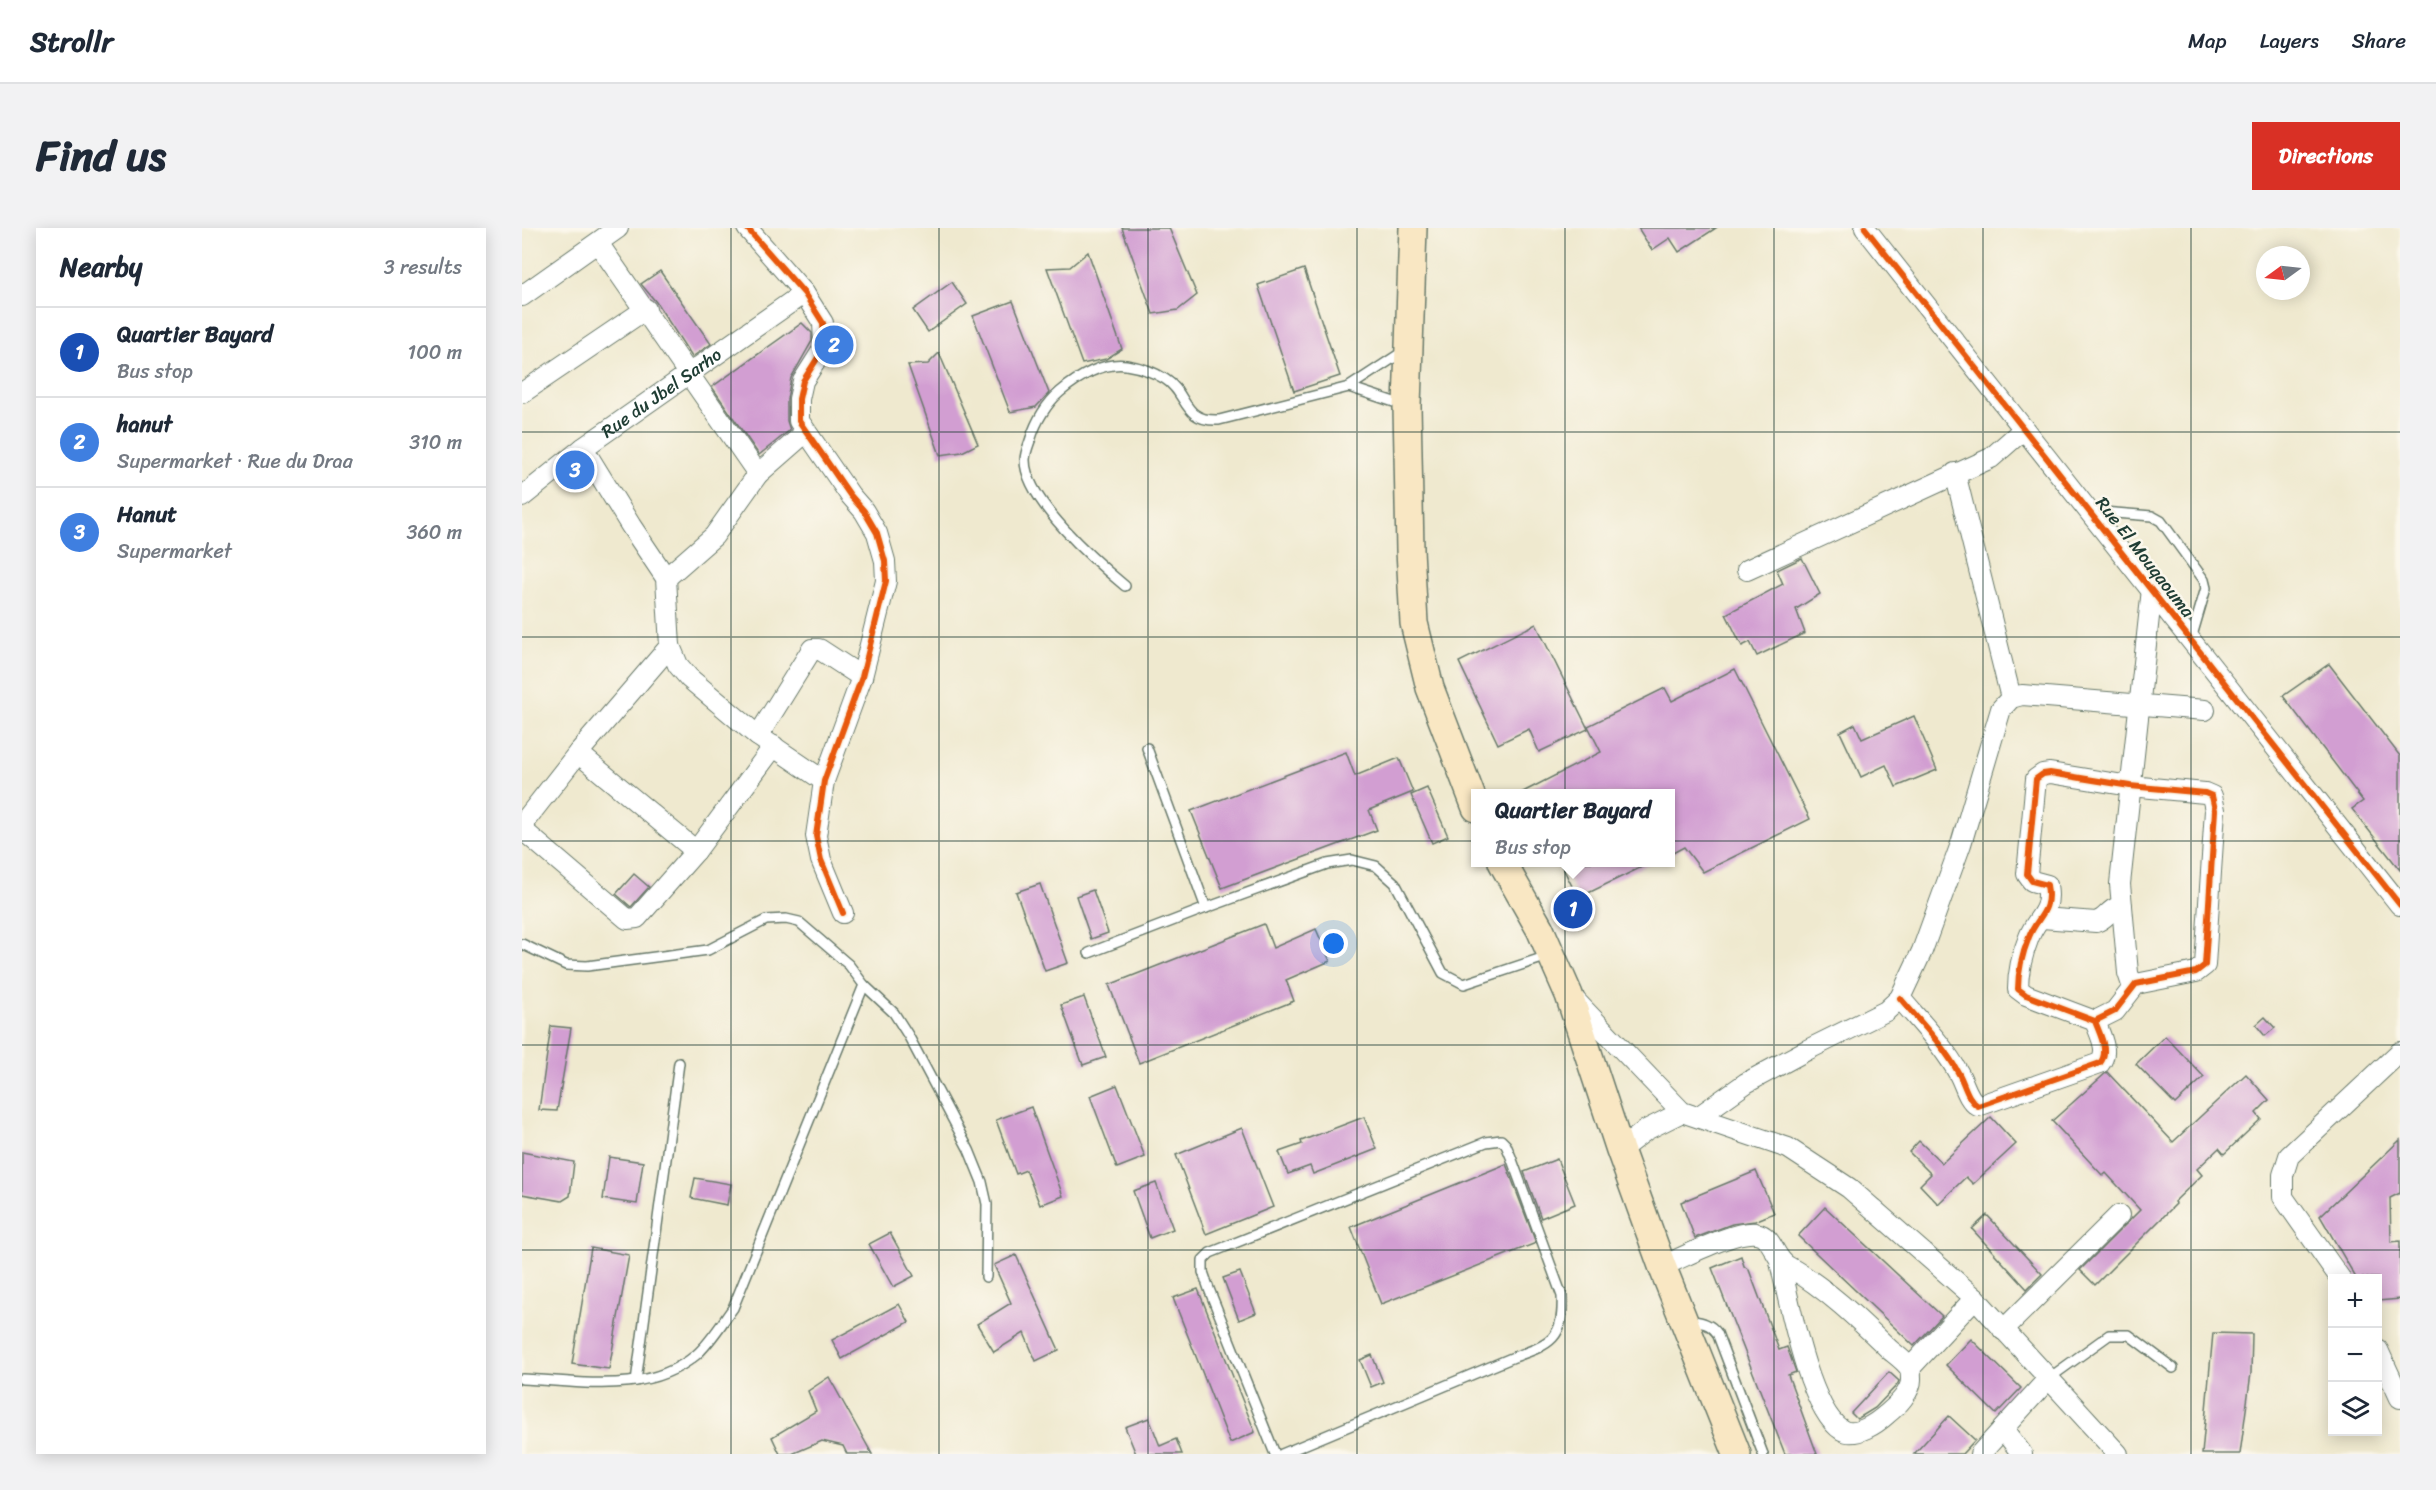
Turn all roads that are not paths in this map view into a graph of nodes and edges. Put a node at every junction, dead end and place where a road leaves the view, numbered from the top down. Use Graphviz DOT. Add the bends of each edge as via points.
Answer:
graph roads {
  1 [pos="618,228"];
  2 [pos="747,228"];
  3 [pos="1413,228"];
  4 [pos="1865,228"];
  5 [pos="598,243"];
  6 [pos="804,293"];
  7 [pos="522,296"];
  8 [pos="645,309"];
  9 [pos="1408,348"];
  10 [pos="688,372"];
  11 [pos="1348,387"];
  12 [pos="522,393"];
  13 [pos="1407,406"];
  14 [pos="2024,429"];
  15 [pos="806,432"];
  16 [pos="583,448"];
  17 [pos="1955,473"];
  18 [pos="758,474"];
  19 [pos="522,496"];
  20 [pos="2089,511"];
  21 [pos="1747,570"];
  22 [pos="666,578"];
  23 [pos="1125,586"];
  24 [pos="2152,589"];
  25 [pos="2191,639"];
  26 [pos="670,646"];
  27 [pos="862,677"];
  28 [pos="2011,698"];
  29 [pos="2139,705"];
  30 [pos="2205,710"];
  31 [pos="766,741"];
  32 [pos="1147,748"];
  33 [pos="578,753"];
  34 [pos="824,781"];
  35 [pos="2130,786"];
  36 [pos="1471,795"];
  37 [pos="696,851"];
  38 [pos="1505,867"];
  39 [pos="2400,905"];
  40 [pos="2122,906"];
  41 [pos="1206,908"];
  42 [pos="843,913"];
  43 [pos="2042,918"];
  44 [pos="522,944"];
  45 [pos="1089,953"];
  46 [pos="1552,954"];
  47 [pos="2136,984"];
  48 [pos="864,985"];
  49 [pos="1569,994"];
  50 [pos="1900,998"];
  51 [pos="2095,1021"];
  52 [pos="2400,1052"];
  53 [pos="679,1063"];
  54 [pos="1690,1115"];
  55 [pos="1620,1150"];
  56 [pos="2119,1215"];
  57 [pos="1780,1262"];
  58 [pos="1662,1266"];
  59 [pos="2337,1274"];
  60 [pos="986,1277"];
  61 [pos="1975,1298"];
  62 [pos="1684,1319"];
  63 [pos="2003,1330"];
  64 [pos="2382,1359"];
  65 [pos="1910,1368"];
  66 [pos="2173,1368"];
  67 [pos="522,1379"];
  68 [pos="2048,1379"];
  69 [pos="636,1381"];
  70 [pos="2400,1398"];
  71 [pos="2003,1429"];
  72 [pos="1275,1454"];
  73 [pos="1282,1454"];
  74 [pos="1737,1454"];
  75 [pos="1763,1454"];
  76 [pos="1980,1454"];
  77 [pos="2022,1454"];
  78 [pos="2118,1454"];
  1 -- 5 [label="street"];
  2 -- 6 [label="street"];
  3 -- 9 [label="main road"];
  4 -- 14 [label="street, Rue El Mouqaouma"];
  5 -- 7 [label="street"];
  5 -- 8 [label="street"];
  6 -- 10 [label="street, Rue du Jbel Sarho"];
  6 -- 15 [label="street" via="823,323 824,332 822,351 803,381 799,399 799,421"];
  8 -- 10 [label="street"];
  8 -- 12 [label="street"];
  9 -- 11 [label="lane"];
  9 -- 13 [label="main road"];
  10 -- 16 [label="street, Rue du Jbel Sarho"];
  10 -- 18 [label="street"];
  11 -- 13 [label="lane"];
  11 -- 23 [label="lane" via="1206,421 1193,414 1166,379 1124,365 1076,379 1052,399 1034,426 1025,459 1029,475 1046,509 1086,553"];
  13 -- 36 [label="main road" via="1414,622 1430,688"];
  14 -- 17 [label="street" via="1991,458"];
  14 -- 20 [label="street, Rue El Mouqaouma"];
  15 -- 18 [label="street"];
  15 -- 27 [label="street" via="864,511 877,533 885,561 886,581"];
  16 -- 19 [label="street, Rue du Jbel Sarho"];
  16 -- 22 [label="street"];
  17 -- 21 [label="street"];
  17 -- 28 [label="street"];
  18 -- 22 [label="street" via="714,536"];
  20 -- 24 [label="street, Rue El Mouqaouma"];
  20 -- 25 [label="lane" via="2152,516 2161,521 2204,580 2206,588"];
  22 -- 26 [label="street"];
  24 -- 25 [label="street, Rue El Mouqaouma"];
  24 -- 29 [label="street"];
  25 -- 39 [label="street, Rue El Mouqaouma"];
  26 -- 31 [label="street" via="689,678"];
  26 -- 33 [label="street"];
  27 -- 31 [label="street" via="819,649 812,649"];
  27 -- 34 [label="street"];
  28 -- 29 [label="street" via="2022,695"];
  28 -- 50 [label="street" via="2001,709 1961,844 1922,951"];
  29 -- 30 [label="street"];
  29 -- 35 [label="street"];
  31 -- 34 [label="street"];
  31 -- 37 [label="street"];
  32 -- 41 [label="lane"];
  33 -- 37 [label="street"];
  33 -- 37 [label="street" via="527,818 523,829 627,919 642,914"];
  34 -- 42 [label="street" via="816,836"];
  35 -- 40 [label="street" via="2120,884"];
  35 -- 43 [label="street" via="2050,773 2036,779 2027,874 2032,881 2047,885 2046,912"];
  35 -- 47 [label="street" via="2205,793 2215,802 2205,965 2196,972"];
  38 -- 46 [label="main road"];
  40 -- 43 [label="street" via="2108,911 2096,922"];
  40 -- 47 [label="street" via="2128,973"];
  41 -- 45 [label="lane"];
  41 -- 46 [label="lane" via="1327,864 1352,860 1376,866 1395,883 1443,973 1464,984"];
  43 -- 51 [label="street" via="2029,938 2018,989 2034,999"];
  44 -- 48 [label="lane" via="566,965 587,966 708,950 766,920 786,919 799,922 849,965"];
  46 -- 49 [label="main road"];
  47 -- 51 [label="street" via="2115,1011"];
  48 -- 60 [label="lane" via="894,1013 969,1150 987,1204"];
  48 -- 69 [label="lane" via="733,1308 698,1353 676,1370"];
  49 -- 54 [label="street"];
  49 -- 55 [label="main road"];
  50 -- 51 [label="street" via="1944,1052 1978,1106 2100,1063 2103,1046"];
  50 -- 54 [label="street" via="1886,1011"];
  52 -- 59 [label="street" via="2289,1156 2283,1175 2283,1197"];
  53 -- 69 [label="lane"];
  54 -- 55 [label="street" via="1646,1130"];
  54 -- 61 [label="street" via="1788,1148 1849,1188"];
  55 -- 58 [label="main road"];
  56 -- 63 [label="street"];
  57 -- 58 [label="street" via="1770,1241 1759,1233 1749,1233"];
  57 -- 65 [label="street" via="1807,1277"];
  57 -- 65 [label="street" via="1811,1380 1819,1400 1843,1431 1864,1429 1888,1414 1910,1389"];
  58 -- 62 [label="main road"];
  61 -- 63 [label="street"];
  61 -- 65 [label="street"];
  62 -- 74 [label="main road"];
  62 -- 75 [label="lane" via="1713,1326"];
  63 -- 68 [label="street"];
  64 -- 70 [label="street"];
  66 -- 68 [label="lane" via="2129,1335 2109,1335"];
  67 -- 69 [label="lane" via="586,1384"];
  68 -- 71 [label="street"];
  68 -- 78 [label="street"];
  71 -- 76 [label="street"];
  71 -- 77 [label="street"];
  72 -- 73 [label="lane" via="1209,1289 1203,1260 1221,1248 1486,1142 1501,1140 1511,1157 1562,1296 1558,1334 1545,1346"];
}
